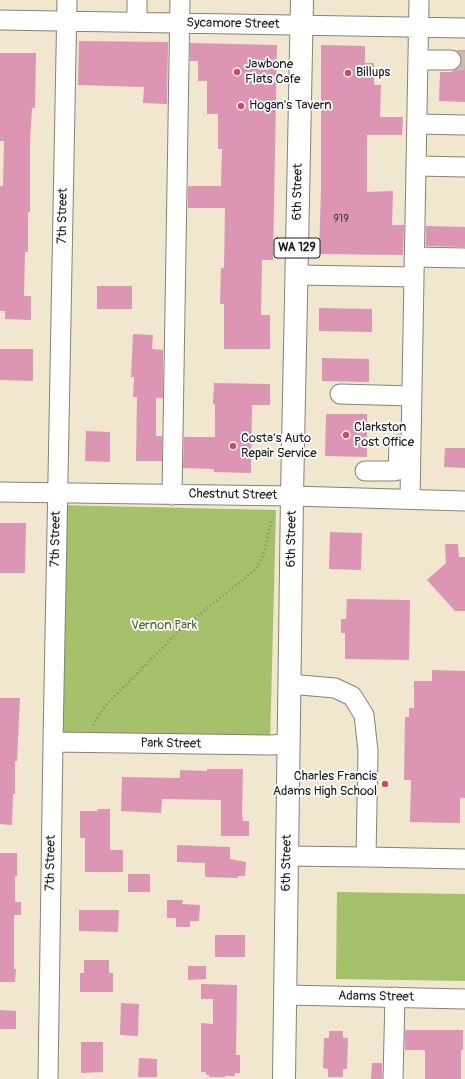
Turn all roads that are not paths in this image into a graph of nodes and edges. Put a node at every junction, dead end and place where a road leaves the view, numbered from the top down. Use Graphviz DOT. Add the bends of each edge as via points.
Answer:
graph roads {
  1 [pos="67,0"];
  2 [pos="137,0"];
  3 [pos="180,0"];
  4 [pos="302,0"];
  5 [pos="419,0"];
  6 [pos="0,20"];
  7 [pos="66,21"];
  8 [pos="137,22"];
  9 [pos="179,23"];
  10 [pos="302,24"];
  11 [pos="418,27"];
  12 [pos="465,28"];
  13 [pos="418,60"];
  14 [pos="451,60"];
  15 [pos="417,124"];
  16 [pos="465,125"];
  17 [pos="416,166"];
  18 [pos="465,167"];
  19 [pos="414,257"];
  20 [pos="465,258"];
  21 [pos="297,275"];
  22 [pos="414,277"];
  23 [pos="340,394"];
  24 [pos="406,396"];
  25 [pos="365,471"];
  26 [pos="389,471"];
  27 [pos="0,492"];
  28 [pos="57,493"];
  29 [pos="172,495"];
  30 [pos="389,499"];
  31 [pos="410,499"];
  32 [pos="465,501"];
  33 [pos="292,504"];
  34 [pos="289,684"];
  35 [pos="53,742"];
  36 [pos="288,744"];
  37 [pos="287,856"];
  38 [pos="366,857"];
  39 [pos="465,859"];
  40 [pos="286,995"];
  41 [pos="395,997"];
  42 [pos="465,999"];
  43 [pos="48,1079"];
  44 [pos="284,1079"];
  45 [pos="393,1079"];
  1 -- 7 [label="street, 7th Street"];
  2 -- 8 [label="street"];
  3 -- 9 [label="street"];
  4 -- 10 [label="main road, 6th Street / WA 129"];
  5 -- 11 [label="street"];
  6 -- 7 [label="street, Sycamore Street"];
  7 -- 8 [label="street, Sycamore Street"];
  7 -- 28 [label="street, 7th Street"];
  8 -- 9 [label="street, Sycamore Street"];
  9 -- 10 [label="street, Sycamore Street"];
  9 -- 29 [label="street"];
  10 -- 11 [label="street, Sycamore Street"];
  10 -- 21 [label="main road, 6th Street / WA 129"];
  11 -- 12 [label="street, Sycamore Street"];
  11 -- 13 [label="street"];
  13 -- 14 [label="street"];
  13 -- 15 [label="street"];
  15 -- 16 [label="street"];
  15 -- 17 [label="street"];
  17 -- 18 [label="street"];
  17 -- 19 [label="street"];
  19 -- 20 [label="street"];
  19 -- 22 [label="street"];
  21 -- 22 [label="street"];
  21 -- 33 [label="main road, 6th Street / WA 129"];
  22 -- 24 [label="street"];
  23 -- 24 [label="street"];
  24 -- 26 [label="street" via="399,468"];
  24 -- 31 [label="street"];
  25 -- 26 [label="street"];
  26 -- 30 [label="street"];
  27 -- 28 [label="street, Chestnut Street"];
  28 -- 29 [label="street, Chestnut Street"];
  28 -- 35 [label="street, 7th Street"];
  29 -- 33 [label="street, Chestnut Street"];
  30 -- 31 [label="street, Chestnut Street"];
  30 -- 33 [label="street, Chestnut Street"];
  31 -- 32 [label="street, Chestnut Street"];
  33 -- 34 [label="main road, 6th Street / WA 129"];
  34 -- 36 [label="main road, 6th Street / WA 129"];
  34 -- 38 [label="street" via="335,688 352,696 364,715 368,751"];
  35 -- 36 [label="street, Park Street"];
  35 -- 43 [label="street, 7th Street"];
  36 -- 37 [label="main road, 6th Street / WA 129"];
  37 -- 38 [label="street"];
  37 -- 40 [label="main road, 6th Street / WA 129"];
  38 -- 39 [label="street"];
  40 -- 41 [label="street, Adams Street"];
  40 -- 44 [label="main road, 6th Street / WA 129"];
  41 -- 42 [label="street, Adams Street"];
  41 -- 45 [label="street"];
}
